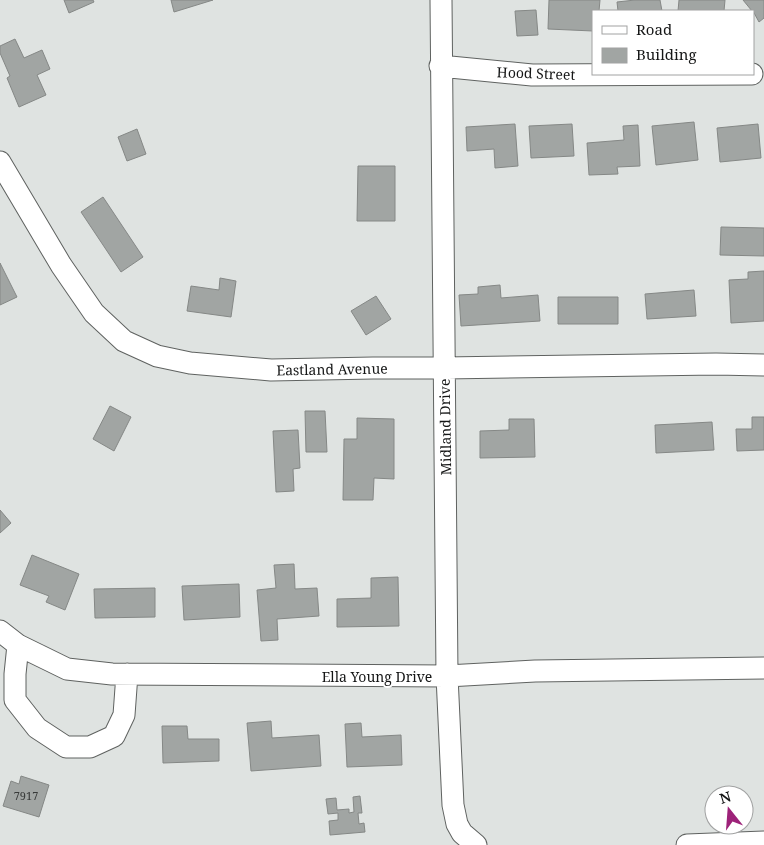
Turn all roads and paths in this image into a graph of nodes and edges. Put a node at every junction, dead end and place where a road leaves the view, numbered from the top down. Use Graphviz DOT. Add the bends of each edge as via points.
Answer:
graph roads {
  1 [pos="441,0"];
  2 [pos="440,66"];
  3 [pos="592,75"];
  4 [pos="0,162"];
  5 [pos="764,365"];
  6 [pos="444,368"];
  7 [pos="0,631"];
  8 [pos="18,645"];
  9 [pos="764,668"];
  10 [pos="127,674"];
  11 [pos="447,676"];
  12 [pos="764,842"];
  13 [pos="476,845"];
  14 [pos="687,845"];
  1 -- 2 [label="street, Midland Drive"];
  2 -- 3 [label="street, Hood Street" via="532,75"];
  2 -- 6 [label="street, Midland Drive"];
  4 -- 6 [label="street, Eastland Avenue" via="61,265 94,313 124,340 157,356 190,364 271,370"];
  5 -- 6 [label="street, Eastland Avenue"];
  6 -- 11 [label="street, Midland Drive"];
  7 -- 8 [label="street, Ella Young Drive"];
  8 -- 10 [label="street, Ella Young Drive" via="66,669"];
  8 -- 10 [label="street" via="15,700 37,728 66,747 90,748 114,736 124,715"];
  9 -- 11 [label="street, Ella Young Drive" via="535,671"];
  10 -- 11 [label="street, Ella Young Drive"];
  11 -- 13 [label="street, Midland Drive" via="453,805 462,834"];
  12 -- 14 [label="street"];
}
